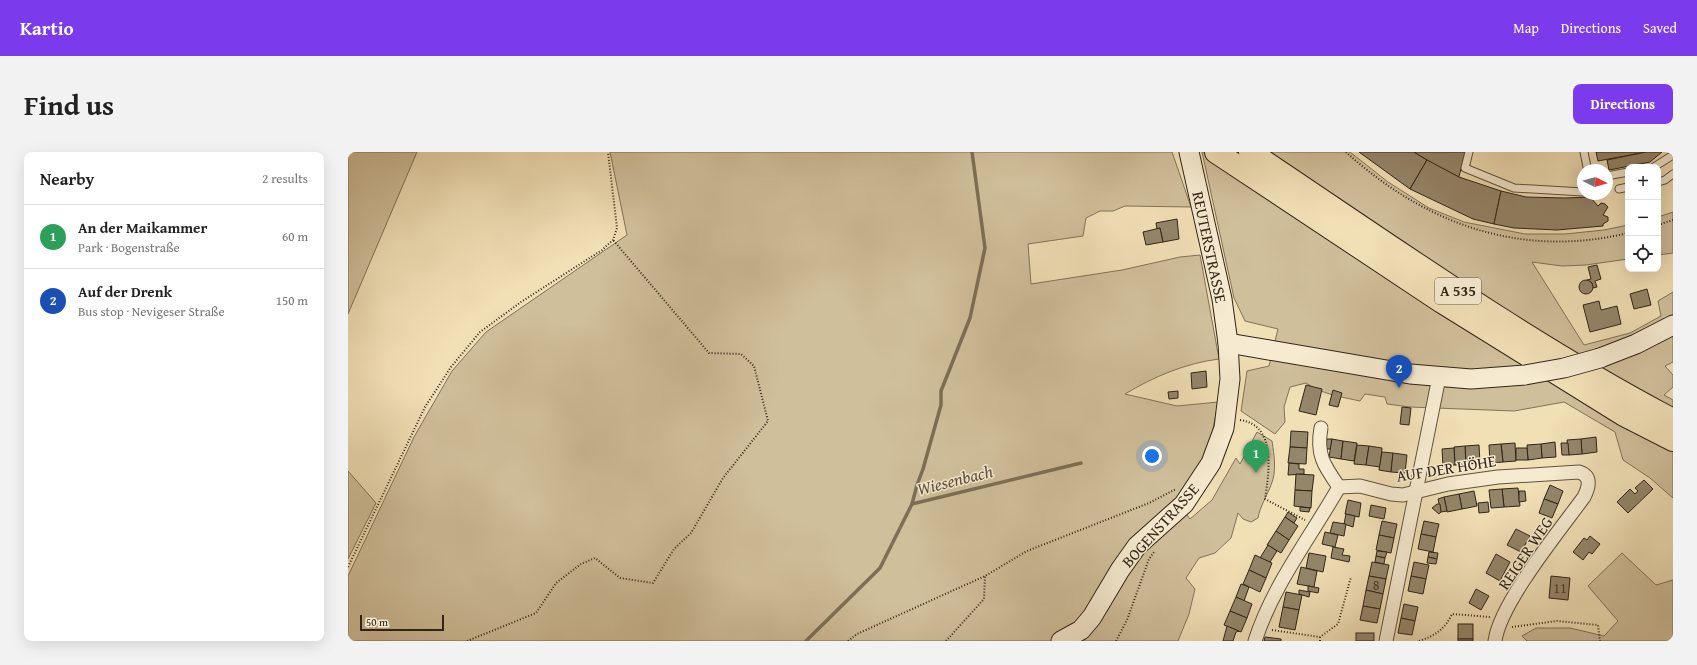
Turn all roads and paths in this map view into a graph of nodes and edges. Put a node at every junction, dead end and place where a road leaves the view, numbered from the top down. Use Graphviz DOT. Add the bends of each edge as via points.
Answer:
graph roads {
  1 [pos="608,152"];
  2 [pos="1216,152"];
  3 [pos="1250,152"];
  4 [pos="1346,152"];
  5 [pos="1469,152"];
  6 [pos="1584,152"];
  7 [pos="1673,155"];
  8 [pos="1191,159"];
  9 [pos="1586,164"];
  10 [pos="1659,164"];
  11 [pos="1625,173"];
  12 [pos="1673,174"];
  13 [pos="1613,175"];
  14 [pos="1661,181"];
  15 [pos="1625,188"];
  16 [pos="1619,189"];
  17 [pos="1577,192"];
  18 [pos="1673,220"];
  19 [pos="1661,224"];
  20 [pos="1625,233"];
  21 [pos="613,240"];
  22 [pos="1673,325"];
  23 [pos="1228,343"];
  24 [pos="1439,377"];
  25 [pos="1225,417"];
  26 [pos="1673,420"];
  27 [pos="1321,428"];
  28 [pos="1673,440"];
  29 [pos="1181,486"];
  30 [pos="1339,487"];
  31 [pos="1589,487"];
  32 [pos="1416,491"];
  33 [pos="1316,526"];
  34 [pos="1156,550"];
  35 [pos="348,567"];
  36 [pos="985,576"];
  37 [pos="1351,577"];
  38 [pos="1259,628"];
  39 [pos="1498,630"];
  40 [pos="1320,637"];
  41 [pos="1431,637"];
  42 [pos="467,641"];
  43 [pos="848,641"];
  44 [pos="946,641"];
  45 [pos="1061,641"];
  46 [pos="1116,641"];
  47 [pos="1255,641"];
  48 [pos="1320,641"];
  49 [pos="1386,641"];
  50 [pos="1419,641"];
  51 [pos="1432,641"];
  52 [pos="1600,641"];
  1 -- 21 [label="path" via="617,228"];
  2 -- 28 [label="highway, A 535" via="1442,302 1624,415"];
  3 -- 26 [label="highway, A 535" via="1450,286 1600,379"];
  4 -- 20 [label="path" via="1369,173 1410,202 1484,232 1548,241"];
  5 -- 17 [label="lane" via="1465,168 1514,188"];
  6 -- 9 [label="lane"];
  7 -- 10 [label="lane"];
  8 -- 23 [label="main road, REUTERSTRASSE" via="1222,299"];
  11 -- 13 [label="lane"];
  12 -- 14 [label="lane"];
  15 -- 16 [label="lane"];
  18 -- 19 [label="path"];
  21 -- 35 [label="path" via="480,332 451,367 425,408"];
  21 -- 42 [label="path" via="709,354 740,354 754,366 768,420 723,478 691,534 674,550 653,583 620,578 595,558 581,564 556,583 536,613"];
  22 -- 24 [label="main road, bridge" via="1636,344 1564,368 1525,375 1471,379"];
  23 -- 24 [label="main road"];
  23 -- 25 [label="main road, BOGENSTRASSE" via="1230,379"];
  24 -- 32 [label="street"];
  25 -- 33 [label="path" via="1248,421 1257,425 1263,432 1268,454 1265,499"];
  25 -- 45 [label="main road, BOGENSTRASSE" via="1219,444 1211,463 1184,504 1137,546 1081,630"];
  27 -- 30 [label="street" via="1320,454"];
  29 -- 36 [label="path" via="1149,503 1027,551"];
  30 -- 32 [label="street, AUF DER HÖHE" via="1360,486 1404,495"];
  30 -- 33 [label="street"];
  31 -- 32 [label="street, AUF DER HÖHE" via="1586,477 1579,472 1498,477"];
  31 -- 39 [label="street, REIGER WEG" via="1527,577"];
  32 -- 49 [label="street"];
  33 -- 38 [label="street" via="1288,569"];
  34 -- 46 [label="path" via="1149,560 1127,620"];
  36 -- 43 [label="path" via="857,634"];
  36 -- 44 [label="path" via="984,598"];
  37 -- 40 [label="path" via="1338,624"];
  38 -- 40 [label="path"];
  38 -- 47 [label="street"];
  39 -- 41 [label="path" via="1471,614 1452,614 1447,625"];
  39 -- 52 [label="path" via="1557,621 1598,625"];
  40 -- 48 [label="path"];
  41 -- 50 [label="path"];
  41 -- 51 [label="path"];
}
